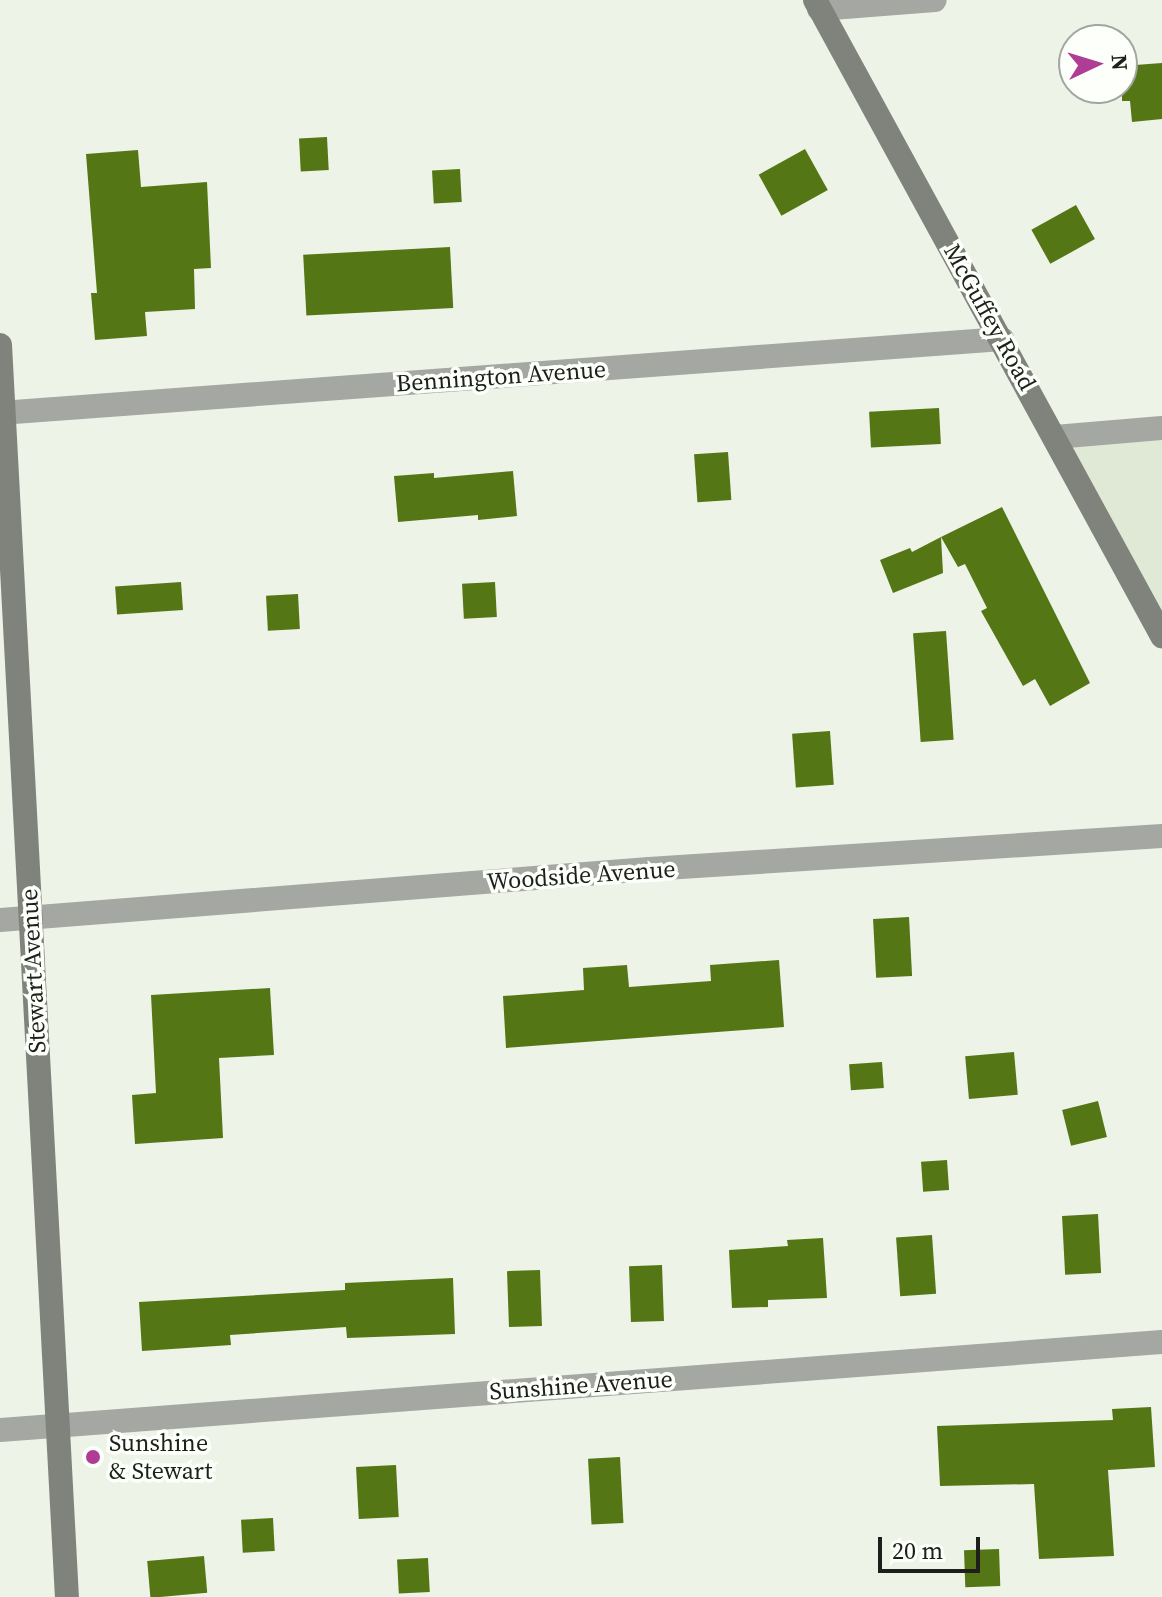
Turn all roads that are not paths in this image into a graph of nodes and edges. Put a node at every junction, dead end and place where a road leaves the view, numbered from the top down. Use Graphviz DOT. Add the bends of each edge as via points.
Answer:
graph roads {
  1 [pos="935,0"];
  2 [pos="817,4"];
  3 [pos="1002,339"];
  4 [pos="0,345"];
  5 [pos="2,412"];
  6 [pos="1162,428"];
  7 [pos="1055,437"];
  8 [pos="1162,636"];
  9 [pos="1162,836"];
  10 [pos="30,918"];
  11 [pos="0,920"];
  12 [pos="1162,1342"];
  13 [pos="58,1424"];
  14 [pos="0,1430"];
  15 [pos="67,1597"];
  1 -- 2 [label="street"];
  2 -- 3 [label="street, McGuffey Road"];
  3 -- 5 [label="street, Bennington Avenue"];
  3 -- 7 [label="street, McGuffey Road"];
  4 -- 5 [label="street, Stewart Avenue"];
  5 -- 10 [label="street, Stewart Avenue"];
  6 -- 7 [label="street"];
  7 -- 8 [label="street, McGuffey Road"];
  9 -- 10 [label="street, Woodside Avenue" via="649,869"];
  10 -- 11 [label="street, Woodside Avenue"];
  10 -- 13 [label="street, Stewart Avenue"];
  12 -- 13 [label="street, Sunshine Avenue"];
  13 -- 14 [label="street, Sunshine Avenue"];
  13 -- 15 [label="street, Stewart Avenue"];
}
